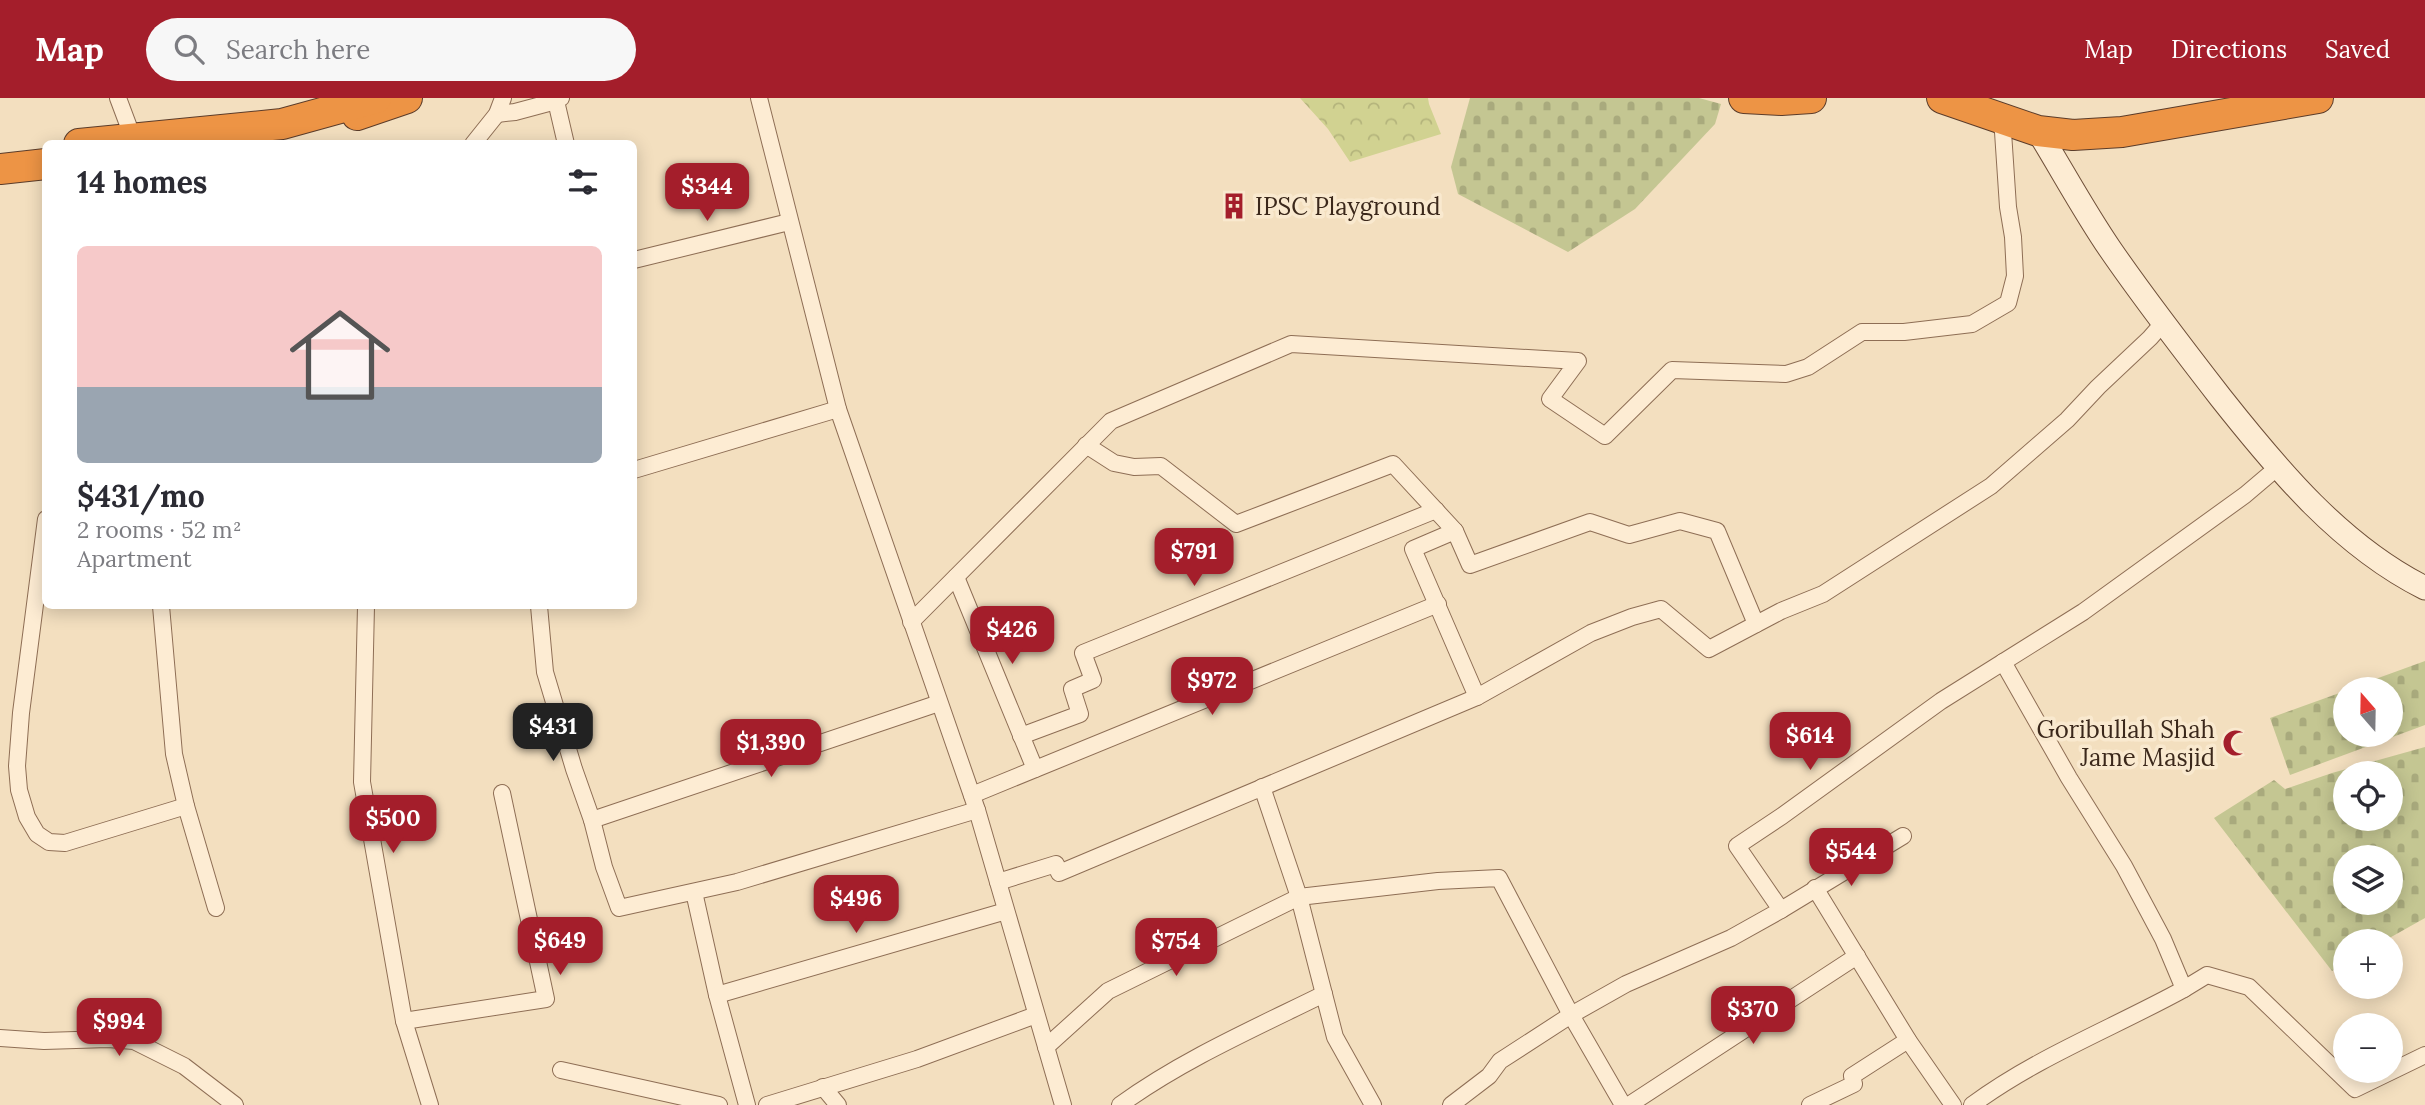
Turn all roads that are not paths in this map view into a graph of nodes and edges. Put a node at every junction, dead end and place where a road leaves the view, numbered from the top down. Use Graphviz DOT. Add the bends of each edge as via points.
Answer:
graph roads {
  1 [pos="118,98"];
  2 [pos="376,98"];
  3 [pos="407,98"];
  4 [pos="759,98"];
  5 [pos="1744,98"];
  6 [pos="1811,98"];
  7 [pos="1942,98"];
  8 [pos="2213,98"];
  9 [pos="2318,98"];
  10 [pos="558,99"];
  11 [pos="500,106"];
  12 [pos="1997,108"];
  13 [pos="2038,131"];
  14 [pos="133,138"];
  15 [pos="174,139"];
  16 [pos="115,140"];
  17 [pos="236,140"];
  18 [pos="476,140"];
  19 [pos="565,140"];
  20 [pos="0,152"];
  21 [pos="42,163"];
  22 [pos="42,164"];
  23 [pos="0,169"];
  24 [pos="789,222"];
  25 [pos="637,259"];
  26 [pos="2164,322"];
  27 [pos="838,410"];
  28 [pos="1086,446"];
  29 [pos="2278,467"];
  30 [pos="637,469"];
  31 [pos="1436,510"];
  32 [pos="1455,531"];
  33 [pos="42,550"];
  34 [pos="956,577"];
  35 [pos="2425,588"];
  36 [pos="1438,604"];
  37 [pos="161,609"];
  38 [pos="366,609"];
  39 [pos="539,609"];
  40 [pos="911,622"];
  41 [pos="1756,624"];
  42 [pos="2003,662"];
  43 [pos="1477,697"];
  44 [pos="939,703"];
  45 [pos="1021,736"];
  46 [pos="1035,769"];
  47 [pos="1262,787"];
  48 [pos="502,793"];
  49 [pos="974,802"];
  50 [pos="186,806"];
  51 [pos="592,820"];
  52 [pos="1903,836"];
  53 [pos="998,882"];
  54 [pos="1815,888"];
  55 [pos="694,892"];
  56 [pos="1299,897"];
  57 [pos="216,908"];
  58 [pos="1781,910"];
  59 [pos="1006,911"];
  60 [pos="1857,956"];
  61 [pos="2184,989"];
  62 [pos="1324,994"];
  63 [pos="717,995"];
  64 [pos="1036,1015"];
  65 [pos="1572,1015"];
  66 [pos="404,1021"];
  67 [pos="0,1038"];
  68 [pos="1908,1040"];
  69 [pos="1046,1047"];
  70 [pos="2425,1055"];
  71 [pos="561,1070"];
  72 [pos="823,1087"];
  73 [pos="235,1105"];
  74 [pos="430,1105"];
  75 [pos="719,1105"];
  76 [pos="747,1105"];
  77 [pos="767,1105"];
  78 [pos="838,1105"];
  79 [pos="1063,1105"];
  80 [pos="1120,1105"];
  81 [pos="1373,1105"];
  82 [pos="1451,1105"];
  83 [pos="1623,1105"];
  84 [pos="1629,1105"];
  85 [pos="1810,1105"];
  86 [pos="1953,1105"];
  87 [pos="1972,1105"];
  1 -- 14 [label="street"];
  2 -- 15 [label="highway" via="282,124"];
  3 -- 17 [label="highway" via="306,130"];
  4 -- 24 [label="street"];
  5 -- 6 [label="highway"];
  7 -- 12 [label="highway"];
  8 -- 12 [label="highway" via="2087,116"];
  9 -- 13 [label="highway" via="2122,132 2073,135"];
  10 -- 11 [label="street" via="515,112"];
  10 -- 19 [label="street"];
  11 -- 18 [label="street"];
  12 -- 13 [label="highway"];
  12 -- 28 [label="street" via="2015,276 2008,303 1972,324 1862,332 1808,367 1786,374 1672,370 1605,436 1550,399 1578,361 1291,344 1117,418"];
  13 -- 26 [label="street" via="2109,248"];
  14 -- 15 [label="highway"];
  14 -- 16 [label="highway"];
  20 -- 21 [label="highway"];
  22 -- 23 [label="highway"];
  24 -- 25 [label="street"];
  24 -- 27 [label="street"];
  26 -- 29 [label="street"];
  26 -- 41 [label="street" via="2067,420 1990,486 1823,594"];
  27 -- 30 [label="street"];
  27 -- 40 [label="street"];
  28 -- 31 [label="street" via="1114,463 1161,466 1236,524 1393,464"];
  28 -- 34 [label="street"];
  29 -- 35 [label="street" via="2378,561"];
  29 -- 42 [label="street" via="2082,612"];
  31 -- 32 [label="street"];
  31 -- 45 [label="street" via="1083,653 1093,680 1072,689 1080,714"];
  32 -- 36 [label="street" via="1412,549"];
  32 -- 41 [label="street" via="1470,565 1590,522 1629,535 1680,521 1717,531"];
  33 -- 50 [label="street" via="17,766 27,817 37,834 49,842 65,843"];
  34 -- 40 [label="street"];
  34 -- 45 [label="street"];
  36 -- 43 [label="street"];
  36 -- 46 [label="street"];
  37 -- 50 [label="street" via="174,754"];
  38 -- 66 [label="street" via="362,782"];
  39 -- 51 [label="street" via="545,672"];
  40 -- 44 [label="street"];
  41 -- 43 [label="street" via="1709,649 1661,609 1591,633"];
  42 -- 58 [label="street" via="1737,846"];
  42 -- 61 [label="street" via="2124,866"];
  43 -- 47 [label="street"];
  44 -- 49 [label="street"];
  44 -- 51 [label="street"];
  45 -- 46 [label="street"];
  46 -- 49 [label="street"];
  47 -- 53 [label="street" via="1059,873 1056,864"];
  47 -- 56 [label="street"];
  48 -- 66 [label="street" via="546,999"];
  49 -- 53 [label="street"];
  49 -- 55 [label="street" via="737,882"];
  50 -- 57 [label="street"];
  51 -- 55 [label="street" via="619,908"];
  52 -- 54 [label="street"];
  53 -- 59 [label="street"];
  54 -- 58 [label="street"];
  54 -- 60 [label="street"];
  55 -- 63 [label="street"];
  56 -- 62 [label="street"];
  56 -- 65 [label="street" via="1499,878"];
  56 -- 69 [label="street" via="1108,991"];
  58 -- 65 [label="street"];
  59 -- 63 [label="street"];
  59 -- 64 [label="street"];
  60 -- 68 [label="street"];
  60 -- 84 [label="street"];
  61 -- 70 [label="street" via="2207,975 2249,987 2355,1088"];
  61 -- 87 [label="street" via="2047,1058"];
  62 -- 80 [label="street" via="1238,1036"];
  62 -- 81 [label="street" via="1335,1037"];
  63 -- 76 [label="street"];
  64 -- 69 [label="street"];
  64 -- 72 [label="street" via="917,1059"];
  65 -- 82 [label="street" via="1500,1061 1489,1076"];
  65 -- 83 [label="street"];
  66 -- 74 [label="street"];
  67 -- 73 [label="street" via="134,1041 184,1066"];
  68 -- 85 [label="street" via="1852,1076 1854,1084"];
  68 -- 86 [label="street"];
  69 -- 79 [label="street"];
  71 -- 75 [label="street"];
  72 -- 77 [label="street"];
  72 -- 78 [label="street"];
}
